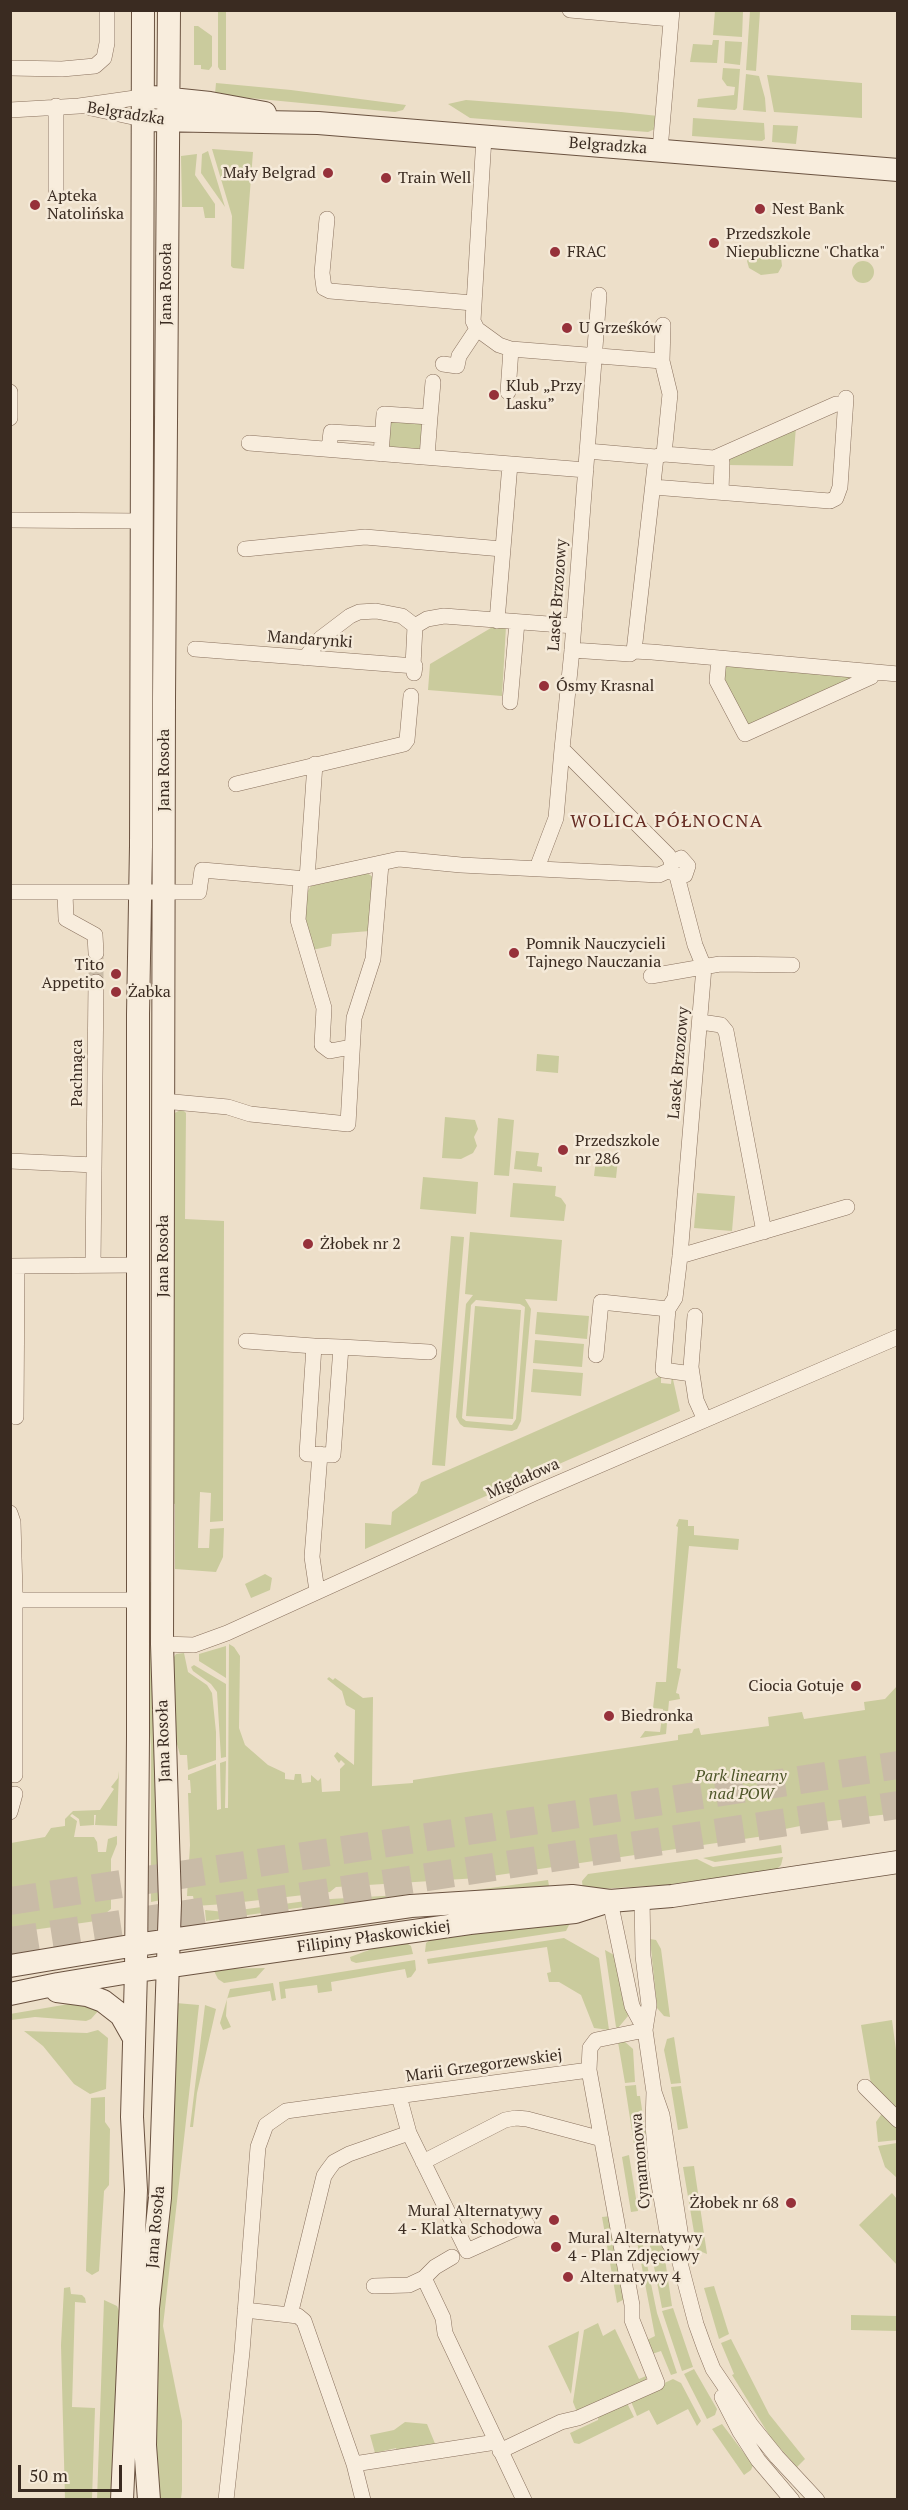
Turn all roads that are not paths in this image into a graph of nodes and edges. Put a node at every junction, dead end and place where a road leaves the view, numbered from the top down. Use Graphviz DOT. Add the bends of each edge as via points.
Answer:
graph roads {
  1 [pos="107,10"];
  2 [pos="143,10"];
  3 [pos="168,10"];
  4 [pos="570,10"];
  5 [pos="672,15"];
  6 [pos="10,68"];
  7 [pos="167,98"];
  8 [pos="56,106"];
  9 [pos="79,106"];
  10 [pos="142,108"];
  11 [pos="10,110"];
  12 [pos="167,121"];
  13 [pos="318,123"];
  14 [pos="484,137"];
  15 [pos="660,150"];
  16 [pos="897,170"];
  17 [pos="56,190"];
  18 [pos="327,219"];
  19 [pos="599,295"];
  20 [pos="473,303"];
  21 [pos="663,325"];
  22 [pos="477,328"];
  23 [pos="511,349"];
  24 [pos="595,355"];
  25 [pos="662,361"];
  26 [pos="443,364"];
  27 [pos="433,382"];
  28 [pos="10,392"];
  29 [pos="508,392"];
  30 [pos="430,417"];
  31 [pos="10,418"];
  32 [pos="382,435"];
  33 [pos="249,443"];
  34 [pos="329,449"];
  35 [pos="587,451"];
  36 [pos="381,454"];
  37 [pos="660,456"];
  38 [pos="427,457"];
  39 [pos="718,457"];
  40 [pos="510,464"];
  41 [pos="586,470"];
  42 [pos="653,487"];
  43 [pos="720,492"];
  44 [pos="10,520"];
  45 [pos="140,521"];
  46 [pos="245,549"];
  47 [pos="502,549"];
  48 [pos="497,621"];
  49 [pos="517,622"];
  50 [pos="415,626"];
  51 [pos="574,626"];
  52 [pos="195,649"];
  53 [pos="572,650"];
  54 [pos="634,651"];
  55 [pos="305,658"];
  56 [pos="719,658"];
  57 [pos="872,672"];
  58 [pos="897,674"];
  59 [pos="411,696"];
  60 [pos="510,702"];
  61 [pos="562,749"];
  62 [pos="315,764"];
  63 [pos="236,784"];
  64 [pos="381,864"];
  65 [pos="537,868"];
  66 [pos="681,868"];
  67 [pos="304,879"];
  68 [pos="140,891"];
  69 [pos="10,892"];
  70 [pos="163,892"];
  71 [pos="65,893"];
  72 [pos="96,953"];
  73 [pos="792,965"];
  74 [pos="704,967"];
  75 [pos="651,976"];
  76 [pos="96,982"];
  77 [pos="701,1022"];
  78 [pos="351,1047"];
  79 [pos="163,1101"];
  80 [pos="10,1161"];
  81 [pos="94,1165"];
  82 [pos="847,1207"];
  83 [pos="764,1232"];
  84 [pos="680,1256"];
  85 [pos="93,1265"];
  86 [pos="138,1265"];
  87 [pos="14,1266"];
  88 [pos="668,1309"];
  89 [pos="694,1316"];
  90 [pos="897,1336"];
  91 [pos="246,1341"];
  92 [pos="314,1346"];
  93 [pos="341,1347"];
  94 [pos="429,1352"];
  95 [pos="596,1355"];
  96 [pos="692,1374"];
  97 [pos="16,1417"];
  98 [pos="705,1420"];
  99 [pos="320,1454"];
  100 [pos="10,1513"];
  101 [pos="317,1591"];
  102 [pos="15,1600"];
  103 [pos="137,1600"];
  104 [pos="162,1644"];
  105 [pos="15,1775"];
  106 [pos="15,1794"];
  107 [pos="10,1812"];
  108 [pos="897,1862"];
  109 [pos="642,1898"];
  110 [pos="610,1901"];
  111 [pos="169,1940"];
  112 [pos="136,1945"];
  113 [pos="10,1966"];
  114 [pos="169,1967"];
  115 [pos="136,1971"];
  116 [pos="34,1989"];
  117 [pos="10,1994"];
  118 [pos="645,2030"];
  119 [pos="134,2038"];
  120 [pos="589,2070"];
  121 [pos="865,2087"];
  122 [pos="399,2096"];
  123 [pos="897,2120"];
  124 [pos="409,2133"];
  125 [pos="602,2139"];
  126 [pos="423,2162"];
  127 [pos="527,2224"];
  128 [pos="460,2254"];
  129 [pos="424,2278"];
  130 [pos="374,2286"];
  131 [pos="245,2310"];
  132 [pos="290,2315"];
  133 [pos="713,2369"];
  134 [pos="498,2446"];
  135 [pos="354,2464"];
  136 [pos="122,2499"];
  137 [pos="149,2499"];
  138 [pos="226,2499"];
  139 [pos="363,2499"];
  140 [pos="524,2499"];
  141 [pos="792,2499"];
  142 [pos="816,2499"];
  1 -- 6 [label="street" via="104,58 95,66"];
  2 -- 10 [label="street, Jana Rosoła"];
  3 -- 7 [label="street, Jana Rosoła"];
  4 -- 5 [label="street"];
  5 -- 15 [label="street"];
  7 -- 10 [label="street, Belgradzka"];
  7 -- 12 [label="street, Jana Rosoła"];
  7 -- 13 [label="street, Belgradzka"];
  8 -- 9 [label="street, Belgradzka"];
  8 -- 11 [label="street, Belgradzka"];
  8 -- 17 [label="street"];
  9 -- 10 [label="street, Belgradzka"];
  9 -- 10 [label="street, Belgradzka"];
  10 -- 12 [label="street, Belgradzka"];
  10 -- 45 [label="street, Jana Rosoła"];
  12 -- 13 [label="street, Belgradzka"];
  12 -- 70 [label="street, Jana Rosoła"];
  13 -- 14 [label="street, Belgradzka"];
  14 -- 15 [label="street, Belgradzka"];
  14 -- 20 [label="street"];
  15 -- 16 [label="street, Belgradzka"];
  18 -- 20 [label="street" via="324,288"];
  19 -- 24 [label="street, Lasek Brzozowy"];
  20 -- 22 [label="street" via="472,321"];
  21 -- 25 [label="street"];
  22 -- 23 [label="street"];
  22 -- 26 [label="street" via="457,366"];
  23 -- 24 [label="street"];
  23 -- 29 [label="street"];
  24 -- 25 [label="street"];
  24 -- 35 [label="street, Lasek Brzozowy"];
  25 -- 37 [label="street" via="670,394"];
  27 -- 30 [label="street"];
  28 -- 31 [label="street"];
  30 -- 32 [label="street" via="384,414"];
  30 -- 38 [label="street"];
  32 -- 34 [label="street" via="331,432"];
  32 -- 36 [label="street"];
  33 -- 34 [label="street"];
  34 -- 36 [label="street"];
  35 -- 37 [label="street"];
  35 -- 41 [label="street, Lasek Brzozowy"];
  36 -- 38 [label="street"];
  37 -- 39 [label="street"];
  37 -- 42 [label="street"];
  38 -- 40 [label="street"];
  39 -- 43 [label="street" via="722,462"];
  39 -- 43 [label="street" via="845,401 836,498 830,501"];
  40 -- 41 [label="street"];
  40 -- 47 [label="street"];
  41 -- 51 [label="street, Lasek Brzozowy"];
  42 -- 43 [label="street"];
  42 -- 54 [label="street"];
  44 -- 45 [label="street"];
  45 -- 68 [label="street, Jana Rosoła"];
  46 -- 47 [label="street" via="365,537"];
  47 -- 48 [label="street"];
  48 -- 49 [label="street"];
  48 -- 50 [label="street" via="436,616"];
  49 -- 51 [label="street"];
  49 -- 60 [label="street"];
  50 -- 55 [label="street" via="402,616 386,612 359,612 328,633"];
  50 -- 55 [label="street, Mandarynki" via="413,669"];
  51 -- 53 [label="street, Lasek Brzozowy"];
  52 -- 55 [label="street, Mandarynki"];
  53 -- 54 [label="street" via="630,654"];
  53 -- 61 [label="street, Lasek Brzozowy"];
  54 -- 56 [label="street"];
  56 -- 57 [label="street"];
  56 -- 57 [label="street" via="717,681 742,736 871,677"];
  57 -- 58 [label="street"];
  59 -- 62 [label="street" via="404,744"];
  61 -- 65 [label="street" via="556,818"];
  61 -- 66 [label="street, Lasek Brzozowy"];
  62 -- 63 [label="street"];
  62 -- 67 [label="street"];
  64 -- 65 [label="street" via="399,859"];
  64 -- 67 [label="street"];
  64 -- 78 [label="street" via="373,959 354,1018"];
  65 -- 66 [label="street" via="659,875"];
  66 -- 74 [label="street, Lasek Brzozowy" via="695,945"];
  67 -- 70 [label="street" via="202,870 198,892"];
  67 -- 78 [label="street" via="298,920 324,1008 321,1046 330,1051"];
  68 -- 70 [label="street"];
  68 -- 71 [label="street"];
  68 -- 86 [label="street, Jana Rosoła"];
  69 -- 71 [label="street"];
  70 -- 79 [label="street, Jana Rosoła"];
  71 -- 72 [label="street" via="66,919 95,935"];
  73 -- 74 [label="street" via="736,963"];
  74 -- 75 [label="street"];
  74 -- 77 [label="street, Lasek Brzozowy"];
  76 -- 81 [label="street, Pachnąca"];
  77 -- 83 [label="street" via="721,1025 726,1031"];
  77 -- 84 [label="street, Lasek Brzozowy"];
  78 -- 79 [label="street" via="348,1124"];
  79 -- 104 [label="street, Jana Rosoła"];
  80 -- 81 [label="street"];
  81 -- 85 [label="street, Pachnąca"];
  82 -- 83 [label="street"];
  83 -- 84 [label="street"];
  84 -- 88 [label="street, Lasek Brzozowy" via="675,1298"];
  85 -- 86 [label="street"];
  85 -- 87 [label="street"];
  86 -- 103 [label="street, Jana Rosoła"];
  87 -- 97 [label="street"];
  88 -- 95 [label="street" via="601,1302"];
  88 -- 96 [label="street, Lasek Brzozowy" via="663,1370"];
  89 -- 96 [label="street"];
  90 -- 98 [label="street, Migdałowa"];
  91 -- 92 [label="street"];
  92 -- 93 [label="street"];
  92 -- 99 [label="street" via="307,1454"];
  93 -- 94 [label="street"];
  93 -- 99 [label="street" via="333,1455"];
  96 -- 98 [label="street" via="696,1400"];
  98 -- 101 [label="street, Migdałowa"];
  99 -- 101 [label="street" via="312,1557"];
  100 -- 102 [label="street" via="14,1522"];
  101 -- 104 [label="street, Migdałowa" via="205,1642 186,1646"];
  102 -- 103 [label="street"];
  102 -- 105 [label="street"];
  103 -- 112 [label="street, Jana Rosoła"];
  104 -- 111 [label="street, Jana Rosoła"];
  106 -- 107 [label="street"];
  108 -- 109 [label="street, Filipiny Płaskowickiej"];
  109 -- 110 [label="street, Filipiny Płaskowickiej"];
  109 -- 118 [label="street, Cynamonowa" via="649,2005"];
  110 -- 111 [label="street, Filipiny Płaskowickiej" via="572,1896 426,1905"];
  110 -- 114 [label="street, Filipiny Płaskowickiej" via="575,1912 470,1923"];
  110 -- 118 [label="street, Cynamonowa" via="632,2006"];
  111 -- 112 [label="street, Filipiny Płaskowickiej"];
  111 -- 114 [label="street, Jana Rosoła"];
  112 -- 113 [label="street, Filipiny Płaskowickiej"];
  112 -- 115 [label="street, Jana Rosoła"];
  114 -- 115 [label="street, Filipiny Płaskowickiej"];
  114 -- 137 [label="street, Jana Rosoła" via="160,2198 148,2308 145,2445"];
  115 -- 116 [label="street, Filipiny Płaskowickiej"];
  115 -- 119 [label="street, Jana Rosoła"];
  116 -- 117 [label="street, Filipiny Płaskowickiej"];
  116 -- 119 [label="street" via="99,1998 121,2015"];
  118 -- 120 [label="street" via="596,2040 590,2048"];
  118 -- 133 [label="street, Cynamonowa" via="682,2244 679,2259"];
  119 -- 136 [label="street, Jana Rosoła" via="135,2241"];
  120 -- 122 [label="street, Marii Grzegorzewskiej"];
  120 -- 125 [label="street"];
  121 -- 123 [label="street"];
  122 -- 124 [label="street, Marii Grzegorzewskiej"];
  122 -- 131 [label="street" via="286,2111 266,2125 258,2147"];
  124 -- 126 [label="street, Marii Grzegorzewskiej"];
  124 -- 132 [label="street" via="349,2154 334,2162 324,2176"];
  125 -- 126 [label="street" via="516,2118"];
  125 -- 134 [label="street" via="632,2320 657,2383 578,2418"];
  126 -- 128 [label="street, Marii Grzegorzewskiej"];
  127 -- 128 [label="street"];
  128 -- 129 [label="street" via="435,2267"];
  129 -- 130 [label="street" via="409,2285"];
  129 -- 134 [label="street"];
  131 -- 132 [label="street"];
  131 -- 138 [label="street"];
  132 -- 135 [label="street" via="304,2321"];
  133 -- 141 [label="street, Cynamonowa" via="714,2379 740,2432 764,2468"];
  133 -- 142 [label="street, Cynamonowa" via="751,2425"];
  134 -- 135 [label="street"];
  134 -- 140 [label="street"];
  135 -- 139 [label="street"];
}
